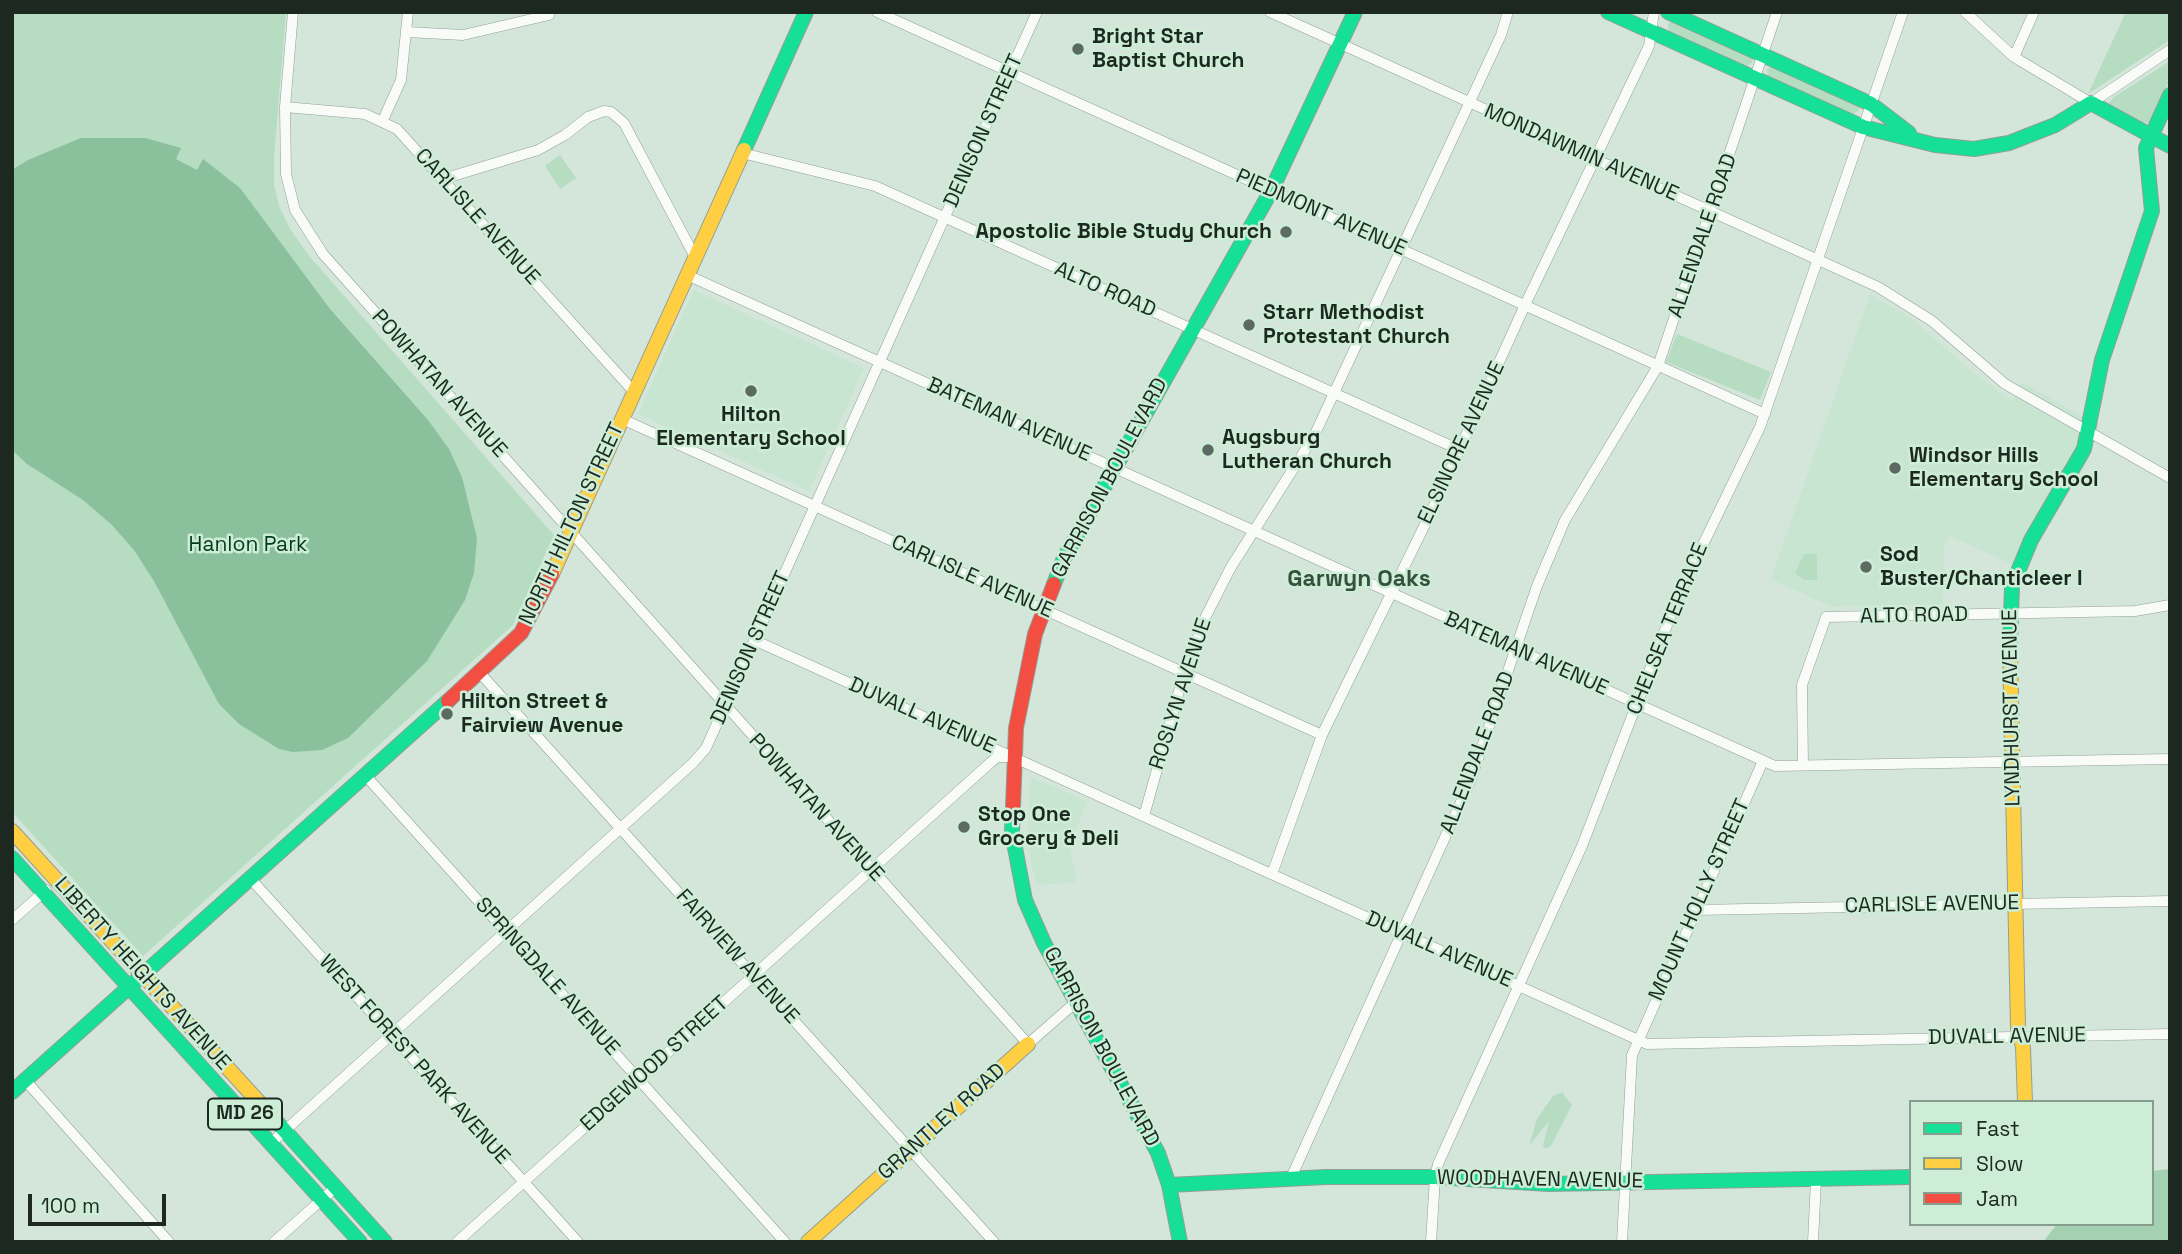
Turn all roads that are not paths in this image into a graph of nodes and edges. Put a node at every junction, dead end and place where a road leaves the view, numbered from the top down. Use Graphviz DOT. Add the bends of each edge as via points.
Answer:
graph roads {
  1 [pos="293,12"];
  2 [pos="408,12"];
  3 [pos="806,12"];
  4 [pos="877,12"];
  5 [pos="1037,12"];
  6 [pos="1270,12"];
  7 [pos="1355,12"];
  8 [pos="1508,12"];
  9 [pos="1608,12"];
  10 [pos="1654,12"];
  11 [pos="1668,12"];
  12 [pos="1777,12"];
  13 [pos="1903,12"];
  14 [pos="1965,12"];
  15 [pos="2034,12"];
  16 [pos="550,15"];
  17 [pos="407,32"];
  18 [pos="1653,32"];
  19 [pos="1341,44"];
  20 [pos="2170,50"];
  21 [pos="1763,55"];
  22 [pos="2014,57"];
  23 [pos="1010,72"];
  24 [pos="1755,79"];
  25 [pos="2170,95"];
  26 [pos="1469,102"];
  27 [pos="2091,103"];
  28 [pos="1871,104"];
  29 [pos="285,107"];
  30 [pos="383,120"];
  31 [pos="1863,127"];
  32 [pos="2151,136"];
  33 [pos="1919,139"];
  34 [pos="2170,145"];
  35 [pos="743,153"];
  36 [pos="1594,159"];
  37 [pos="443,179"];
  38 [pos="1271,191"];
  39 [pos="1711,212"];
  40 [pos="945,218"];
  41 [pos="1400,249"];
  42 [pos="695,257"];
  43 [pos="1818,260"];
  44 [pos="687,275"];
  45 [pos="1525,305"];
  46 [pos="1192,329"];
  47 [pos="880,362"];
  48 [pos="1658,366"];
  49 [pos="634,393"];
  50 [pos="1335,393"];
  51 [pos="1765,414"];
  52 [pos="622,419"];
  53 [pos="2088,433"];
  54 [pos="1460,450"];
  55 [pos="1114,468"];
  56 [pos="2170,478"];
  57 [pos="814,506"];
  58 [pos="1254,531"];
  59 [pos="571,532"];
  60 [pos="1392,593"];
  61 [pos="2170,605"];
  62 [pos="1043,609"];
  63 [pos="2009,615"];
  64 [pos="754,640"];
  65 [pos="1517,650"];
  66 [pos="480,673"];
  67 [pos="1184,673"];
  68 [pos="1636,704"];
  69 [pos="725,705"];
  70 [pos="1322,735"];
  71 [pos="1013,757"];
  72 [pos="2170,759"];
  73 [pos="1763,761"];
  74 [pos="2012,762"];
  75 [pos="1802,765"];
  76 [pos="365,775"];
  77 [pos="1144,816"];
  78 [pos="621,828"];
  79 [pos="12,831"];
  80 [pos="12,858"];
  81 [pos="871,870"];
  82 [pos="1272,874"];
  83 [pos="250,878"];
  84 [pos="57,880"];
  85 [pos="43,892"];
  86 [pos="2170,901"];
  87 [pos="2015,904"];
  88 [pos="1695,910"];
  89 [pos="12,920"];
  90 [pos="506,932"];
  91 [pos="1402,933"];
  92 [pos="143,975"];
  93 [pos="753,975"];
  94 [pos="131,986"];
  95 [pos="1519,986"];
  96 [pos="1076,1002"];
  97 [pos="2170,1034"];
  98 [pos="391,1035"];
  99 [pos="2019,1037"];
  100 [pos="1637,1039"];
  101 [pos="1028,1045"];
  102 [pos="639,1079"];
  103 [pos="25,1080"];
  104 [pos="12,1092"];
  105 [pos="2025,1100"];
  106 [pos="285,1131"];
  107 [pos="271,1143"];
  108 [pos="911,1150"];
  109 [pos="1435,1177"];
  110 [pos="1909,1177"];
  111 [pos="1816,1179"];
  112 [pos="1290,1180"];
  113 [pos="524,1182"];
  114 [pos="1625,1184"];
  115 [pos="1169,1185"];
  116 [pos="336,1187"];
  117 [pos="322,1199"];
  118 [pos="169,1242"];
  119 [pos="274,1242"];
  120 [pos="360,1242"];
  121 [pos="386,1242"];
  122 [pos="457,1242"];
  123 [pos="578,1242"];
  124 [pos="785,1242"];
  125 [pos="808,1242"];
  126 [pos="994,1242"];
  127 [pos="1180,1242"];
  128 [pos="1431,1242"];
  129 [pos="1622,1242"];
  130 [pos="1812,1242"];
  1 -- 29 [label="street, POWHATAN AVENUE"];
  2 -- 17 [label="street"];
  3 -- 35 [label="main road, NORTH HILTON STREET"];
  4 -- 23 [label="street, PIEDMONT AVENUE"];
  5 -- 23 [label="street, DENISON STREET"];
  6 -- 19 [label="street, MONDAWMIN AVENUE"];
  7 -- 19 [label="main road, GARRISON BOULEVARD"];
  8 -- 26 [label="street, ROSLYN AVENUE"];
  9 -- 18 [label="main road"];
  10 -- 18 [label="street, ELSINORE AVENUE"];
  11 -- 21 [label="main road"];
  12 -- 21 [label="street, ALLENDALE ROAD"];
  13 -- 28 [label="street, CHELSEA TERRACE"];
  14 -- 22 [label="street"];
  15 -- 22 [label="street"];
  16 -- 17 [label="street" via="463,35"];
  17 -- 30 [label="street" via="399,88"];
  18 -- 24 [label="main road"];
  18 -- 36 [label="street, ELSINORE AVENUE"];
  19 -- 26 [label="street, MONDAWMIN AVENUE"];
  19 -- 38 [label="main road, GARRISON BOULEVARD"];
  20 -- 27 [label="street"];
  21 -- 24 [label="street, ALLENDALE ROAD"];
  21 -- 28 [label="main road"];
  22 -- 27 [label="street"];
  23 -- 38 [label="street, PIEDMONT AVENUE"];
  23 -- 40 [label="street, DENISON STREET"];
  24 -- 31 [label="main road"];
  24 -- 39 [label="street, ALLENDALE ROAD"];
  25 -- 32 [label="main road, LYNDHURST AVENUE"];
  26 -- 36 [label="street, MONDAWMIN AVENUE"];
  26 -- 41 [label="street, ROSLYN AVENUE"];
  27 -- 32 [label="main road"];
  27 -- 33 [label="main road" via="2055,125 2009,143 1955,148"];
  28 -- 31 [label="street, CHELSEA TERRACE"];
  28 -- 33 [label="main road"];
  29 -- 30 [label="street, CARLISLE AVENUE" via="356,112"];
  29 -- 59 [label="street, POWHATAN AVENUE" via="288,183 295,210 323,254"];
  30 -- 37 [label="street, CARLISLE AVENUE"];
  31 -- 33 [label="main road"];
  31 -- 43 [label="street, CHELSEA TERRACE"];
  32 -- 34 [label="main road"];
  32 -- 53 [label="main road, LYNDHURST AVENUE" via="2146,148 2151,211 2102,359"];
  35 -- 40 [label="street, ALTO ROAD" via="862,182"];
  35 -- 42 [label="main road, NORTH HILTON STREET"];
  36 -- 39 [label="street, MONDAWMIN AVENUE"];
  36 -- 45 [label="street, ELSINORE AVENUE"];
  37 -- 42 [label="street" via="538,150 588,117 611,112 624,123"];
  37 -- 49 [label="street, CARLISLE AVENUE"];
  38 -- 41 [label="street, PIEDMONT AVENUE"];
  38 -- 46 [label="main road, GARRISON BOULEVARD"];
  39 -- 43 [label="street, MONDAWMIN AVENUE"];
  39 -- 48 [label="street, ALLENDALE ROAD"];
  40 -- 46 [label="street, ALTO ROAD"];
  40 -- 47 [label="street, DENISON STREET"];
  41 -- 45 [label="street, PIEDMONT AVENUE"];
  41 -- 50 [label="street, ROSLYN AVENUE"];
  42 -- 44 [label="main road, NORTH HILTON STREET"];
  43 -- 51 [label="street, CHELSEA TERRACE"];
  43 -- 53 [label="street, MONDAWMIN AVENUE" via="1917,310 2005,384"];
  44 -- 47 [label="street, BATEMAN AVENUE"];
  44 -- 49 [label="main road, NORTH HILTON STREET"];
  45 -- 48 [label="street, PIEDMONT AVENUE"];
  45 -- 54 [label="street, ELSINORE AVENUE"];
  46 -- 50 [label="street, ALTO ROAD"];
  46 -- 55 [label="main road, GARRISON BOULEVARD"];
  47 -- 55 [label="street, BATEMAN AVENUE"];
  47 -- 57 [label="street, DENISON STREET"];
  48 -- 51 [label="street, PIEDMONT AVENUE"];
  48 -- 65 [label="street, ALLENDALE ROAD" via="1565,520"];
  49 -- 52 [label="main road, NORTH HILTON STREET"];
  50 -- 54 [label="street, ALTO ROAD"];
  50 -- 58 [label="street, ROSLYN AVENUE" via="1301,460"];
  51 -- 68 [label="street, CHELSEA TERRACE" via="1679,594"];
  52 -- 57 [label="street, CARLISLE AVENUE"];
  52 -- 59 [label="main road, NORTH HILTON STREET"];
  53 -- 56 [label="street, MONDAWMIN AVENUE"];
  53 -- 63 [label="main road, LYNDHURST AVENUE" via="2078,463 2016,571"];
  54 -- 60 [label="street, ELSINORE AVENUE"];
  55 -- 58 [label="street, BATEMAN AVENUE"];
  55 -- 62 [label="main road, GARRISON BOULEVARD" via="1064,558"];
  57 -- 62 [label="street, CARLISLE AVENUE"];
  57 -- 64 [label="street, DENISON STREET"];
  58 -- 60 [label="street, BATEMAN AVENUE"];
  58 -- 67 [label="street, ROSLYN AVENUE" via="1217,591"];
  59 -- 66 [label="main road, NORTH HILTON STREET" via="529,620 511,645"];
  59 -- 69 [label="street, POWHATAN AVENUE"];
  60 -- 65 [label="street, BATEMAN AVENUE"];
  60 -- 70 [label="street, ELSINORE AVENUE"];
  61 -- 63 [label="street, ALTO ROAD" via="2135,611"];
  62 -- 67 [label="street, CARLISLE AVENUE"];
  62 -- 71 [label="main road, GARRISON BOULEVARD" via="1023,686"];
  63 -- 74 [label="main road, LYNDHURST AVENUE"];
  63 -- 75 [label="street, ALTO ROAD" via="1826,617 1802,685"];
  64 -- 69 [label="street, DENISON STREET"];
  64 -- 71 [label="street, DUVALL AVENUE"];
  65 -- 68 [label="street, BATEMAN AVENUE"];
  65 -- 91 [label="street, ALLENDALE ROAD" via="1470,782"];
  66 -- 76 [label="main road, NORTH HILTON STREET"];
  66 -- 78 [label="street, FAIRVIEW AVENUE"];
  67 -- 70 [label="street, CARLISLE AVENUE"];
  67 -- 77 [label="street, ROSLYN AVENUE"];
  68 -- 73 [label="street, BATEMAN AVENUE"];
  68 -- 95 [label="street, CHELSEA TERRACE" via="1582,846"];
  69 -- 78 [label="street, DENISON STREET" via="700,756"];
  69 -- 81 [label="street, POWHATAN AVENUE"];
  70 -- 82 [label="street, ELSINORE AVENUE"];
  71 -- 77 [label="street, DUVALL AVENUE"];
  71 -- 81 [label="street, EDGEWOOD STREET" via="997,757"];
  71 -- 96 [label="main road, GARRISON BOULEVARD" via="1012,832 1019,879 1031,916"];
  72 -- 74 [label="street, BATEMAN AVENUE"];
  73 -- 75 [label="street, BATEMAN AVENUE" via="1775,766"];
  73 -- 88 [label="street, MOUNT HOLLY STREET"];
  74 -- 75 [label="street, BATEMAN AVENUE"];
  74 -- 87 [label="main road, LYNDHURST AVENUE"];
  76 -- 83 [label="main road, NORTH HILTON STREET"];
  76 -- 90 [label="street, SPRINGDALE AVENUE"];
  77 -- 82 [label="street, DUVALL AVENUE"];
  78 -- 90 [label="street, DENISON STREET"];
  78 -- 93 [label="street, FAIRVIEW AVENUE"];
  79 -- 84 [label="main road, LIBERTY HEIGHTS AVENUE / MD 26"];
  80 -- 85 [label="main road, LIBERTY HEIGHTS AVENUE / MD 26"];
  81 -- 93 [label="street, EDGEWOOD STREET"];
  81 -- 101 [label="street, POWHATAN AVENUE"];
  82 -- 91 [label="street, DUVALL AVENUE"];
  83 -- 92 [label="main road, NORTH HILTON STREET"];
  83 -- 98 [label="street, WEST FOREST PARK AVENUE"];
  84 -- 85 [label="street"];
  84 -- 92 [label="main road, LIBERTY HEIGHTS AVENUE / MD 26"];
  85 -- 89 [label="street"];
  85 -- 94 [label="main road, LIBERTY HEIGHTS AVENUE / MD 26"];
  86 -- 87 [label="street, CARLISLE AVENUE"];
  87 -- 88 [label="street, CARLISLE AVENUE"];
  87 -- 99 [label="main road, LYNDHURST AVENUE"];
  88 -- 100 [label="street, MOUNT HOLLY STREET"];
  90 -- 98 [label="street, DENISON STREET"];
  90 -- 102 [label="street, SPRINGDALE AVENUE"];
  91 -- 95 [label="street, DUVALL AVENUE"];
  91 -- 112 [label="street, ALLENDALE ROAD"];
  92 -- 94 [label="main road, NORTH HILTON STREET"];
  92 -- 106 [label="main road, LIBERTY HEIGHTS AVENUE / MD 26"];
  93 -- 102 [label="street, EDGEWOOD STREET"];
  93 -- 108 [label="street, FAIRVIEW AVENUE"];
  94 -- 103 [label="main road, NORTH HILTON STREET"];
  94 -- 107 [label="main road, LIBERTY HEIGHTS AVENUE / MD 26"];
  95 -- 100 [label="street, DUVALL AVENUE"];
  95 -- 109 [label="street, CHELSEA TERRACE"];
  96 -- 101 [label="street, GRANTLEY ROAD"];
  96 -- 115 [label="main road, GARRISON BOULEVARD" via="1147,1130"];
  97 -- 99 [label="street, DUVALL AVENUE"];
  98 -- 106 [label="street, DENISON STREET"];
  98 -- 113 [label="street, WEST FOREST PARK AVENUE"];
  99 -- 100 [label="street, DUVALL AVENUE" via="1647,1044"];
  99 -- 105 [label="main road, LYNDHURST AVENUE"];
  100 -- 114 [label="street, MOUNT HOLLY STREET" via="1632,1055"];
  101 -- 108 [label="main road, GRANTLEY ROAD"];
  102 -- 113 [label="street, EDGEWOOD STREET"];
  102 -- 124 [label="street, SPRINGDALE AVENUE"];
  103 -- 104 [label="main road, NORTH HILTON STREET"];
  103 -- 118 [label="street"];
  106 -- 107 [label="street, DENISON STREET"];
  106 -- 116 [label="main road, LIBERTY HEIGHTS AVENUE / MD 26"];
  107 -- 117 [label="main road, LIBERTY HEIGHTS AVENUE / MD 26"];
  108 -- 125 [label="main road, GRANTLEY ROAD"];
  108 -- 126 [label="street, FAIRVIEW AVENUE"];
  109 -- 112 [label="main road, WOODHAVEN AVENUE"];
  109 -- 114 [label="main road, WOODHAVEN AVENUE"];
  109 -- 128 [label="street, CHELSEA TERRACE"];
  110 -- 111 [label="main road, WOODHAVEN AVENUE"];
  111 -- 114 [label="main road, WOODHAVEN AVENUE"];
  111 -- 130 [label="street"];
  112 -- 115 [label="main road, WOODHAVEN AVENUE"];
  113 -- 122 [label="street, EDGEWOOD STREET"];
  113 -- 123 [label="street, WEST FOREST PARK AVENUE"];
  114 -- 129 [label="street, MOUNT HOLLY STREET"];
  115 -- 127 [label="main road, GARRISON BOULEVARD"];
  116 -- 117 [label="street"];
  116 -- 121 [label="main road, LIBERTY HEIGHTS AVENUE / MD 26"];
  117 -- 119 [label="street"];
  117 -- 120 [label="main road, LIBERTY HEIGHTS AVENUE / MD 26"];
}
